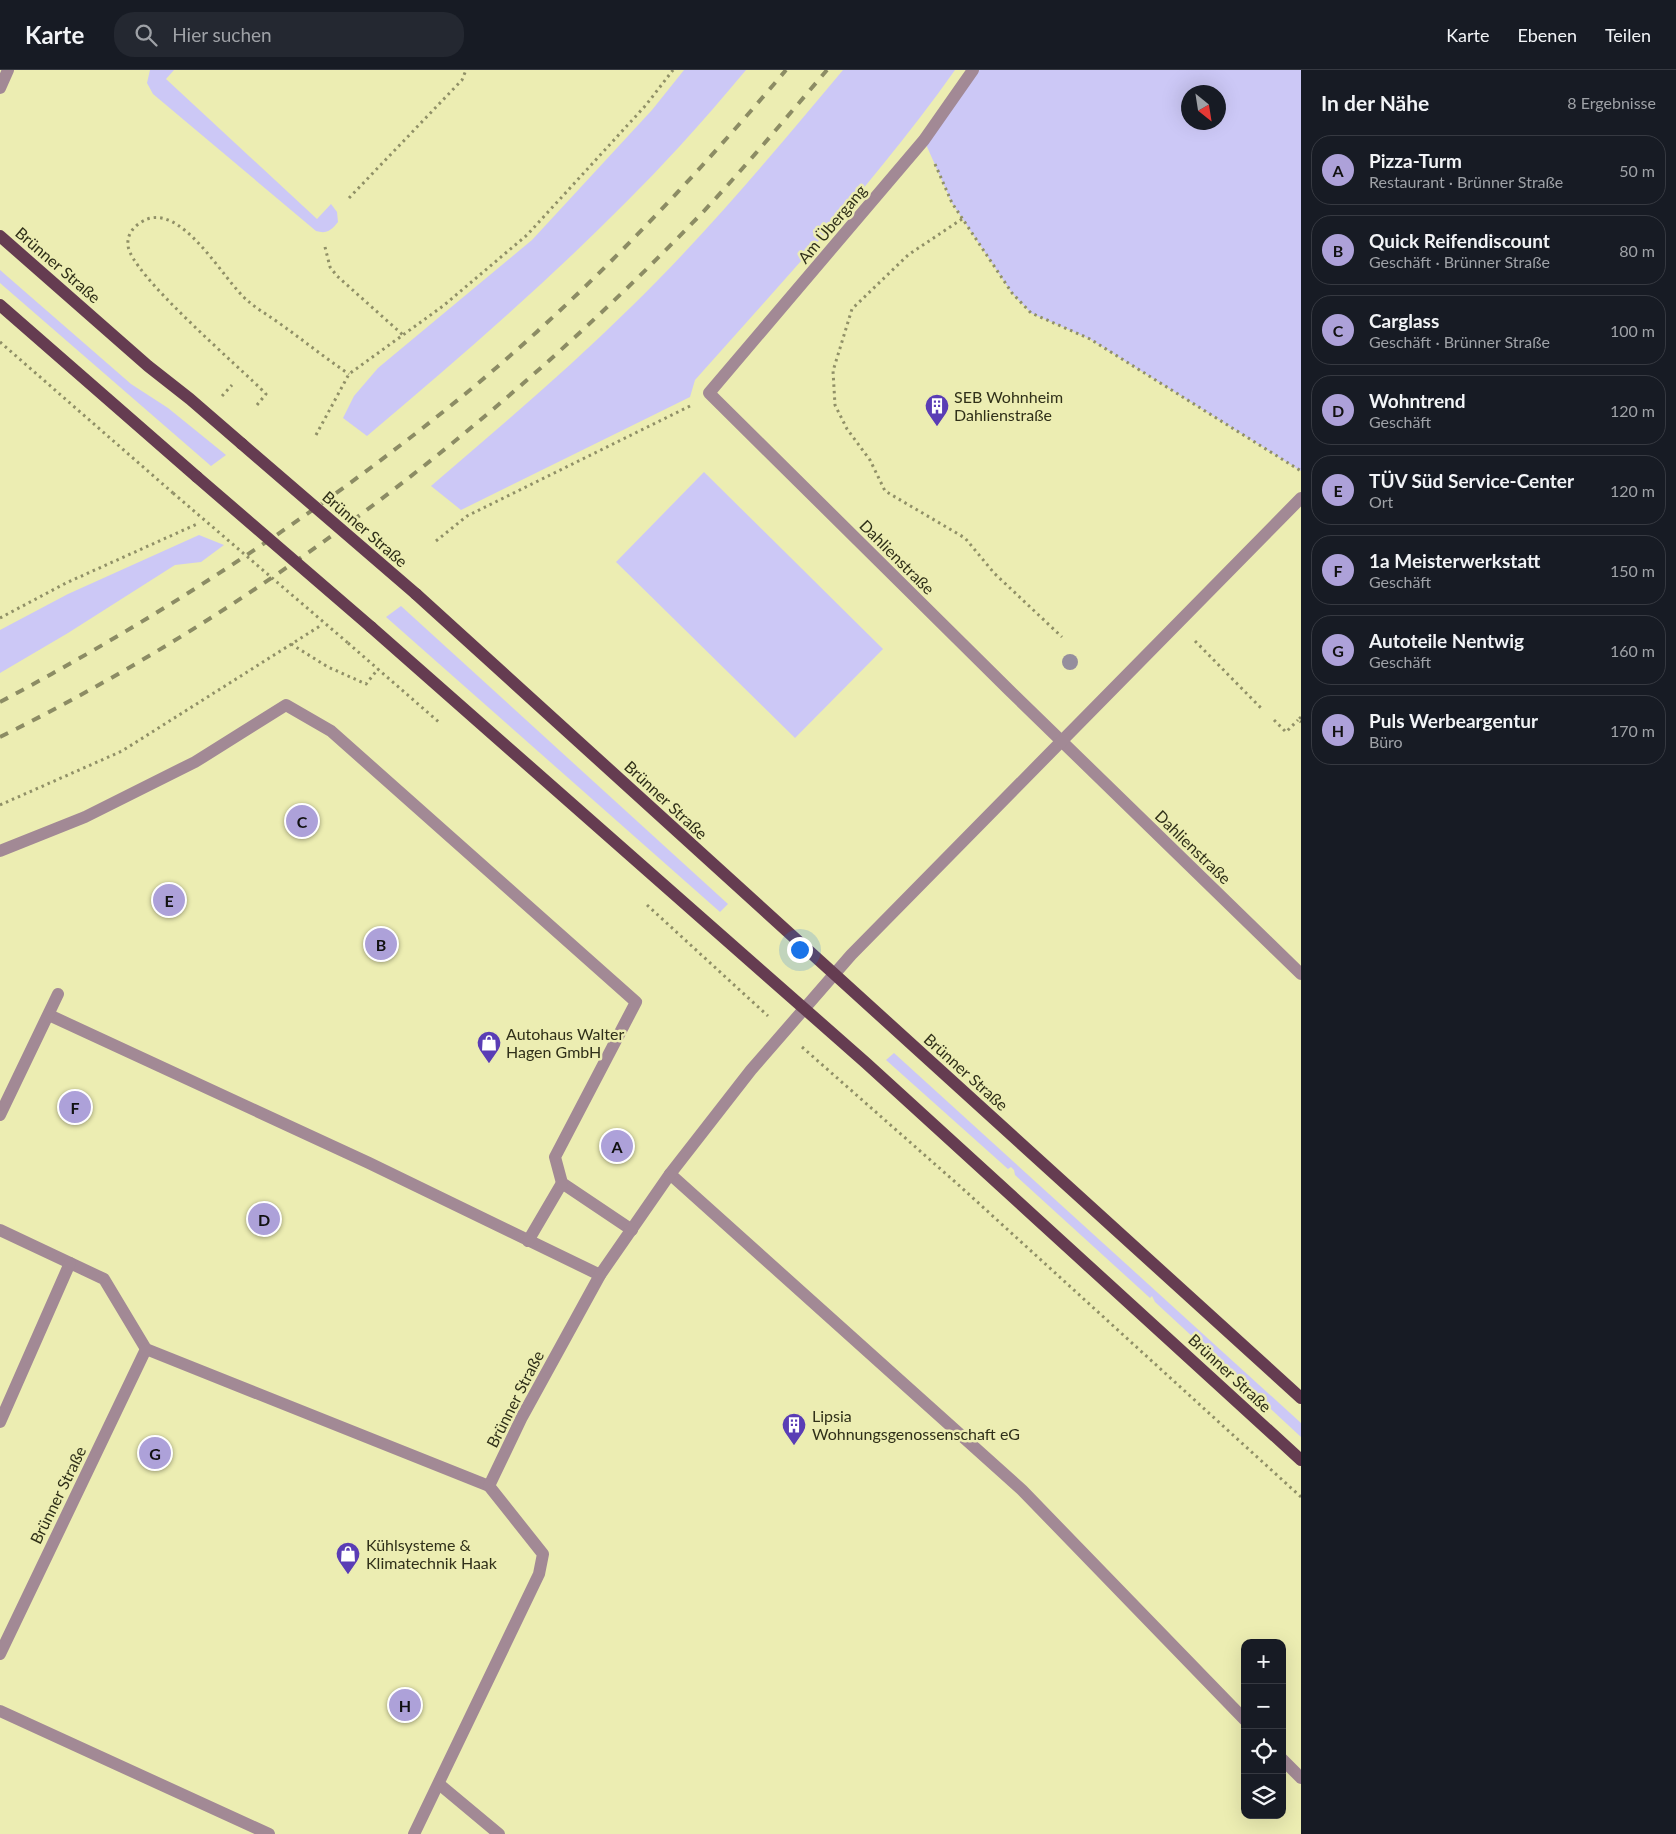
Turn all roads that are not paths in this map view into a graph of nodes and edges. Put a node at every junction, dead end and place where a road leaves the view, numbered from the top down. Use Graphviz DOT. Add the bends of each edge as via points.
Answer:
graph roads {
  1 [pos="8,70"];
  2 [pos="973,70"];
  3 [pos="0,88"];
  4 [pos="0,236"];
  5 [pos="0,305"];
  6 [pos="709,393"];
  7 [pos="1301,498"];
  8 [pos="1063,742"];
  9 [pos="0,851"];
  10 [pos="833,974"];
  11 [pos="1301,974"];
  12 [pos="58,994"];
  13 [pos="804,1008"];
  14 [pos="49,1015"];
  15 [pos="0,1115"];
  16 [pos="670,1174"];
  17 [pos="562,1183"];
  18 [pos="0,1230"];
  19 [pos="632,1230"];
  20 [pos="528,1241"];
  21 [pos="70,1263"];
  22 [pos="600,1275"];
  23 [pos="146,1349"];
  24 [pos="1301,1398"];
  25 [pos="0,1422"];
  26 [pos="1301,1460"];
  27 [pos="489,1486"];
  28 [pos="0,1654"];
  29 [pos="0,1710"];
  30 [pos="1241,1716"];
  31 [pos="1286,1763"];
  32 [pos="1301,1778"];
  33 [pos="439,1784"];
  34 [pos="269,1834"];
  35 [pos="414,1834"];
  36 [pos="499,1834"];
  1 -- 3 [label="street"];
  2 -- 6 [label="street, Am Übergang" via="924,140"];
  4 -- 10 [label="main road, Brünner Straße, bridge" via="416,594"];
  5 -- 13 [label="main road, Brünner Straße, bridge"];
  6 -- 8 [label="street, Dahlienstraße"];
  7 -- 8 [label="street"];
  8 -- 10 [label="street"];
  8 -- 11 [label="street, Dahlienstraße"];
  9 -- 17 [label="street" via="85,817 195,762 286,704 331,731 636,1002 555,1157"];
  10 -- 13 [label="street"];
  10 -- 24 [label="main road, Brünner Straße"];
  12 -- 14 [label="street"];
  13 -- 16 [label="street, Brünner Straße" via="720,1107"];
  13 -- 26 [label="main road, Brünner Straße"];
  14 -- 15 [label="street"];
  14 -- 20 [label="street" via="369,1163"];
  16 -- 19 [label="street, Brünner Straße"];
  16 -- 30 [label="street" via="1022,1490"];
  17 -- 19 [label="street"];
  17 -- 20 [label="street"];
  18 -- 21 [label="street"];
  19 -- 22 [label="street, Brünner Straße"];
  20 -- 22 [label="street"];
  21 -- 23 [label="street" via="104,1279"];
  21 -- 25 [label="street"];
  22 -- 27 [label="street, Brünner Straße" via="522,1416"];
  23 -- 27 [label="street"];
  23 -- 28 [label="street, Brünner Straße"];
  27 -- 33 [label="street" via="543,1554 540,1574"];
  29 -- 34 [label="street"];
  31 -- 32 [label="street"];
  33 -- 35 [label="street"];
  33 -- 36 [label="street"];
}
